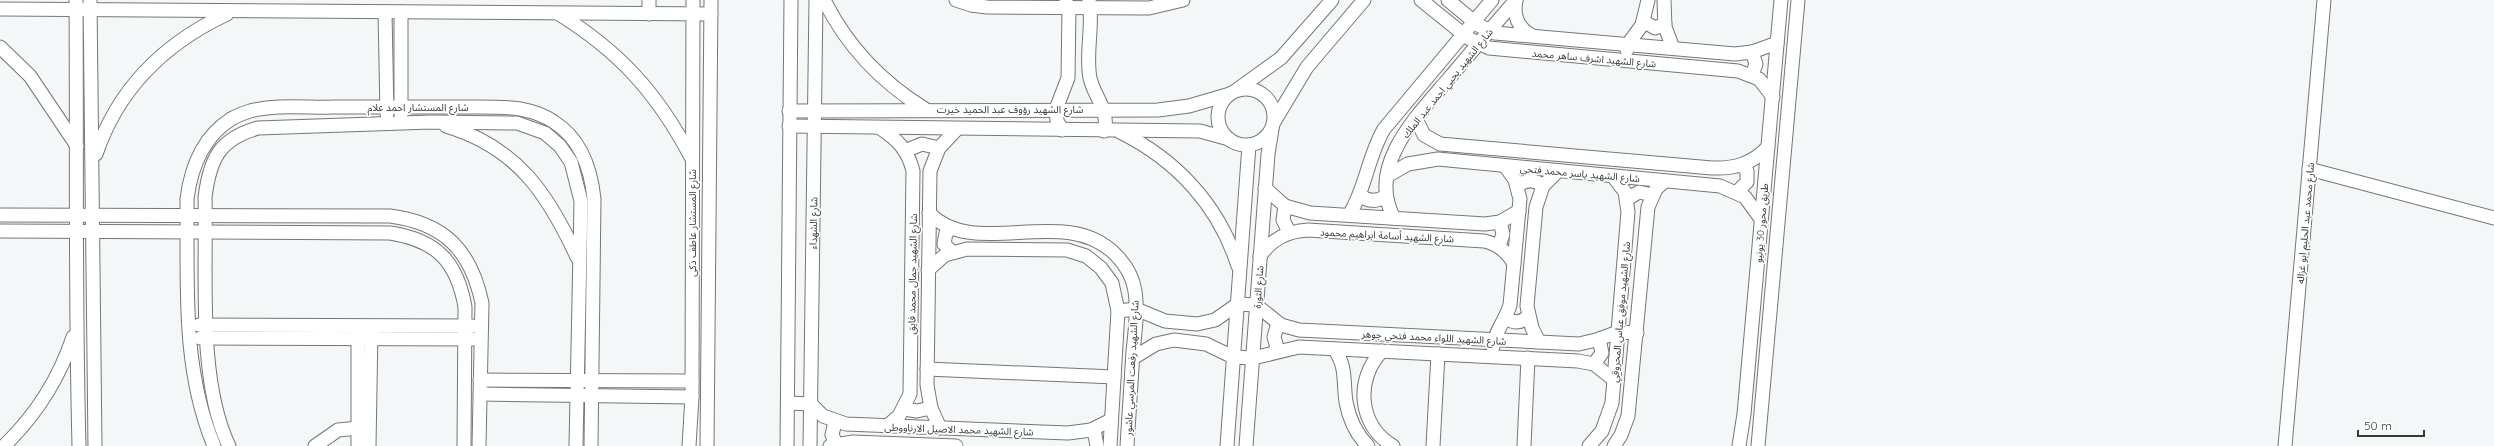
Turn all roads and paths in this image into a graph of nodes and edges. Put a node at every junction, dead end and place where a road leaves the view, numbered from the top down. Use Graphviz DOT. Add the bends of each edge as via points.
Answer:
graph roads {
  1 [pos="649,0"];
  2 [pos="693,0"];
  3 [pos="711,0"];
  4 [pos="791,0"];
  5 [pos="816,0"];
  6 [pos="824,0"];
  7 [pos="956,0"];
  8 [pos="1183,0"];
  9 [pos="1332,0"];
  10 [pos="1364,0"];
  11 [pos="1421,0"];
  12 [pos="1448,0"];
  13 [pos="1492,0"];
  14 [pos="1516,0"];
  15 [pos="1648,0"];
  16 [pos="1664,0"];
  17 [pos="1781,0"];
  18 [pos="1798,0"];
  19 [pos="2324,0"];
  20 [pos="1067,4"];
  21 [pos="1090,4"];
  22 [pos="76,5"];
  23 [pos="90,5"];
  24 [pos="0,9"];
  25 [pos="385,12"];
  26 [pos="401,12"];
  27 [pos="230,13"];
  28 [pos="559,14"];
  29 [pos="649,14"];
  30 [pos="693,14"];
  31 [pos="711,14"];
  32 [pos="1643,21"];
  33 [pos="1474,22"];
  34 [pos="1665,24"];
  35 [pos="1489,31"];
  36 [pos="1463,34"];
  37 [pos="1531,35"];
  38 [pos="693,41"];
  39 [pos="711,42"];
  40 [pos="1777,43"];
  41 [pos="1478,44"];
  42 [pos="1628,44"];
  43 [pos="0,47"];
  44 [pos="1673,48"];
  45 [pos="1752,52"];
  46 [pos="1625,61"];
  47 [pos="1752,75"];
  48 [pos="1232,92"];
  49 [pos="1773,97"];
  50 [pos="386,106"];
  51 [pos="400,106"];
  52 [pos="925,109"];
  53 [pos="1056,109"];
  54 [pos="1104,109"];
  55 [pos="815,110"];
  56 [pos="789,111"];
  57 [pos="1416,119"];
  58 [pos="554,121"];
  59 [pos="401,122"];
  60 [pos="431,122"];
  61 [pos="387,123"];
  62 [pos="1273,125"];
  63 [pos="789,126"];
  64 [pos="814,126"];
  65 [pos="77,128"];
  66 [pos="92,128"];
  67 [pos="880,128"];
  68 [pos="956,130"];
  69 [pos="1062,130"];
  70 [pos="1110,131"];
  71 [pos="545,133"];
  72 [pos="1229,139"];
  73 [pos="1429,139"];
  74 [pos="1249,145"];
  75 [pos="78,146"];
  76 [pos="1768,147"];
  77 [pos="202,148"];
  78 [pos="938,148"];
  79 [pos="905,151"];
  80 [pos="215,156"];
  81 [pos="692,159"];
  82 [pos="1431,159"];
  83 [pos="92,164"];
  84 [pos="1742,165"];
  85 [pos="1505,166"];
  86 [pos="2309,169"];
  87 [pos="1558,171"];
  88 [pos="1387,176"];
  89 [pos="1613,176"];
  90 [pos="1666,181"];
  91 [pos="1517,186"];
  92 [pos="1543,186"];
  93 [pos="1265,188"];
  94 [pos="1737,192"];
  95 [pos="1360,195"];
  96 [pos="1652,195"];
  97 [pos="1386,196"];
  98 [pos="1627,199"];
  99 [pos="1285,206"];
  100 [pos="1519,211"];
  101 [pos="929,213"];
  102 [pos="0,215"];
  103 [pos="78,216"];
  104 [pos="92,216"];
  105 [pos="187,216"];
  106 [pos="205,216"];
  107 [pos="1349,216"];
  108 [pos="1394,218"];
  109 [pos="2494,218"];
  110 [pos="1762,219"];
  111 [pos="1500,222"];
  112 [pos="951,229"];
  113 [pos="0,231"];
  114 [pos="78,231"];
  115 [pos="92,231"];
  116 [pos="187,232"];
  117 [pos="205,232"];
  118 [pos="1289,232"];
  119 [pos="1499,246"];
  120 [pos="952,252"];
  121 [pos="1260,256"];
  122 [pos="578,260"];
  123 [pos="1514,264"];
  124 [pos="928,270"];
  125 [pos="1240,271"];
  126 [pos="1238,304"];
  127 [pos="1256,305"];
  128 [pos="1136,309"];
  129 [pos="1118,311"];
  130 [pos="1528,316"];
  131 [pos="1506,318"];
  132 [pos="1278,323"];
  133 [pos="365,325"];
  134 [pos="465,326"];
  135 [pos="481,326"];
  136 [pos="76,327"];
  137 [pos="189,332"];
  138 [pos="207,332"];
  139 [pos="1618,332"];
  140 [pos="1637,333"];
  141 [pos="364,339"];
  142 [pos="465,339"];
  143 [pos="481,339"];
  144 [pos="1599,339"];
  145 [pos="1493,340"];
  146 [pos="1539,342"];
  147 [pos="1334,349"];
  148 [pos="1278,351"];
  149 [pos="1382,351"];
  150 [pos="1438,354"];
  151 [pos="1233,357"];
  152 [pos="1492,357"];
  153 [pos="1133,358"];
  154 [pos="1252,358"];
  155 [pos="1528,358"];
  156 [pos="1594,364"];
  157 [pos="927,369"];
  158 [pos="1114,377"];
  159 [pos="480,380"];
  160 [pos="576,380"];
  161 [pos="591,380"];
  162 [pos="692,380"];
  163 [pos="1613,386"];
  164 [pos="480,394"];
  165 [pos="1630,394"];
  166 [pos="576,396"];
  167 [pos="591,396"];
  168 [pos="692,397"];
  169 [pos="788,403"];
  170 [pos="811,404"];
  171 [pos="931,408"];
  172 [pos="904,409"];
  173 [pos="1112,420"];
  174 [pos="837,422"];
  175 [pos="887,426"];
  176 [pos="359,428"];
  177 [pos="940,428"];
  178 [pos="1091,430"];
  179 [pos="1246,440"];
  180 [pos="833,445"];
  181 [pos="4,446"];
  182 [pos="79,446"];
  183 [pos="95,446"];
  184 [pos="214,446"];
  185 [pos="229,446"];
  186 [pos="315,446"];
  187 [pos="358,446"];
  188 [pos="369,446"];
  189 [pos="464,446"];
  190 [pos="479,446"];
  191 [pos="576,446"];
  192 [pos="591,446"];
  193 [pos="689,446"];
  194 [pos="707,446"];
  195 [pos="787,446"];
  196 [pos="810,446"];
  197 [pos="956,446"];
  198 [pos="1096,446"];
  199 [pos="1110,446"];
  200 [pos="1127,446"];
  201 [pos="1227,446"];
  202 [pos="1252,446"];
  203 [pos="1368,446"];
  204 [pos="1393,446"];
  205 [pos="1432,446"];
  206 [pos="1524,446"];
  207 [pos="1589,446"];
  208 [pos="1614,446"];
  209 [pos="1739,446"];
  210 [pos="1758,446"];
  211 [pos="2285,446"];
  1 -- 29 [label="street"];
  2 -- 30 [label="street, شارع المستشار عاطف ذكى"];
  3 -- 31 [label="street, شارع المستشار عاطف ذكى"];
  4 -- 56 [label="street"];
  5 -- 55 [label="street, شارع الشهداء"];
  6 -- 52 [label="street" via="849,42 871,68"];
  7 -- 20 [label="street" via="987,8"];
  8 -- 21 [label="street" via="1149,8"];
  9 -- 48 [label="street" via="1281,58 1264,73"];
  10 -- 62 [label="street, شارع الثورة" via="1307,67"];
  11 -- 36 [label="street, شارع الشهيد اشرف ساهر محمد"];
  12 -- 33 [label="street, شارع الشهيد اشرف ساهر محمد"];
  13 -- 33 [label="street, شارع الشهيد يحيي احمد عبد الملك"];
  14 -- 35 [label="street, شارع الشهيد يحيي احمد عبد الملك"];
  14 -- 37 [label="street" via="1515,12 1518,23"];
  15 -- 32 [label="street"];
  16 -- 34 [label="street"];
  17 -- 40 [label="street, طريق محور 30 يونيو"];
  18 -- 210 [label="street, طريق محور 30 يونيو"];
  19 -- 86 [label="street, شارع محمد عبد الحليم ابو غزاله"];
  20 -- 21 [label="street"];
  20 -- 53 [label="street" via="1068,78"];
  21 -- 54 [label="street" via="1090,78"];
  22 -- 23 [label="street"];
  22 -- 24 [label="street"];
  22 -- 65 [label="street"];
  23 -- 27 [label="street"];
  23 -- 66 [label="street"];
  25 -- 26 [label="street"];
  25 -- 27 [label="street"];
  25 -- 50 [label="street"];
  26 -- 28 [label="street"];
  26 -- 51 [label="street"];
  27 -- 83 [label="street" via="183,37 143,72 112,115"];
  28 -- 29 [label="street"];
  28 -- 81 [label="street" via="587,31 637,75 658,101"];
  29 -- 30 [label="street"];
  30 -- 31 [label="street"];
  30 -- 38 [label="street, شارع المستشار عاطف ذكى"];
  31 -- 39 [label="street, شارع المستشار عاطف ذكى"];
  32 -- 34 [label="street" via="1655,28"];
  32 -- 42 [label="street"];
  33 -- 35 [label="street, شارع الشهيد اشرف ساهر محمد"];
  33 -- 36 [label="street, شارع الشهيد يحيي احمد عبد الملك"];
  34 -- 44 [label="street"];
  35 -- 37 [label="street, شارع الشهيد اشرف ساهر محمد"];
  35 -- 41 [label="street, شارع الشهيد يحيي احمد عبد الملك"];
  36 -- 41 [label="street, شارع الشهيد اشرف ساهر محمد"];
  36 -- 95 [label="street, شارع الشهيد يحيي احمد عبد الملك" via="1384,129 1372,153"];
  37 -- 42 [label="street, شارع الشهيد اشرف ساهر محمد"];
  38 -- 39 [label="street"];
  38 -- 81 [label="street, شارع المستشار عاطف ذكى"];
  39 -- 194 [label="street, شارع المستشار عاطف ذكى"];
  40 -- 45 [label="street, شارع الشهيد اشرف ساهر محمد"];
  40 -- 49 [label="street, طريق محور 30 يونيو"];
  41 -- 46 [label="street, شارع الشهيد اشرف ساهر محمد" via="1501,50"];
  41 -- 57 [label="street, شارع الشهيد يحيي احمد عبد الملك"];
  42 -- 44 [label="street, شارع الشهيد اشرف ساهر محمد"];
  42 -- 46 [label="street"];
  43 -- 75 [label="street" via="30,76"];
  44 -- 45 [label="street, شارع الشهيد اشرف ساهر محمد" via="1735,54"];
  45 -- 47 [label="street" via="1756,64"];
  46 -- 47 [label="street, شارع الشهيد اشرف ساهر محمد" via="1738,71"];
  47 -- 49 [label="street, شارع الشهيد اشرف ساهر محمد" via="1764,84"];
  48 -- 54 [label="street, شارع الشهيد رؤوف عبد الحميد خيرت" via="1179,108"];
  48 -- 62 [label="street" via="1255,90 1266,97 1273,108"];
  48 -- 72 [label="street" via="1221,104 1218,116 1221,129"];
  49 -- 76 [label="street, طريق محور 30 يونيو"];
  50 -- 51 [label="street, شارع المستشار احمد علام"];
  50 -- 61 [label="street"];
  50 -- 77 [label="street, شارع المستشار احمد علام" via="251,111 232,119"];
  51 -- 58 [label="street, شارع المستشار احمد علام" via="520,109"];
  51 -- 59 [label="street"];
  52 -- 53 [label="street, شارع الشهيد رؤوف عبد الحميد خيرت"];
  52 -- 55 [label="street, شارع الشهيد رؤوف عبد الحميد خيرت"];
  53 -- 54 [label="street, شارع الشهيد رؤوف عبد الحميد خيرت"];
  53 -- 69 [label="street" via="1057,120"];
  54 -- 70 [label="street"];
  55 -- 56 [label="street, شارع الشهيد رؤوف عبد الحميد خيرت"];
  55 -- 64 [label="street, شارع الشهداء"];
  56 -- 63 [label="street"];
  57 -- 73 [label="street" via="1420,130"];
  57 -- 88 [label="street, شارع الشهيد يحيي احمد عبد الملك" via="1396,149"];
  58 -- 71 [label="street"];
  58 -- 161 [label="street, شارع المستشار احمد علام" via="579,148 592,181 594,199"];
  59 -- 60 [label="street, شارع المستشار احمد علام"];
  59 -- 61 [label="street, شارع المستشار احمد علام"];
  60 -- 71 [label="street, شارع المستشار احمد علام" via="516,123"];
  60 -- 122 [label="street" via="460,130 512,160 534,181 552,206"];
  61 -- 80 [label="street, شارع المستشار احمد علام" via="258,128 241,133 226,142"];
  62 -- 74 [label="street" via="1263,140"];
  62 -- 93 [label="street, شارع الثورة"];
  63 -- 64 [label="street, شارع الشهيد رؤوف عبد الحميد خيرت"];
  63 -- 169 [label="street"];
  64 -- 67 [label="street, شارع الشهيد رؤوف عبد الحميد خيرت"];
  64 -- 170 [label="street, شارع الشهداء"];
  65 -- 66 [label="street"];
  65 -- 75 [label="street"];
  66 -- 83 [label="street"];
  67 -- 68 [label="street, شارع الشهيد رؤوف عبد الحميد خيرت"];
  67 -- 79 [label="street, شارع الشهيد جمال محمد فايق" via="895,139"];
  68 -- 69 [label="street, شارع الشهيد رؤوف عبد الحميد خيرت"];
  68 -- 78 [label="street, شارع الشهيد جمال محمد فايق"];
  69 -- 70 [label="street, شارع الشهيد رؤوف عبد الحميد خيرت"];
  70 -- 72 [label="street, شارع الشهيد رؤوف عبد الحميد خيرت" via="1200,131"];
  70 -- 125 [label="street" via="1159,155 1194,187 1222,227"];
  71 -- 122 [label="street, شارع المستشار احمد علام" via="560,146 571,162 577,180 581,201"];
  72 -- 74 [label="street"];
  73 -- 82 [label="street" via="1427,149"];
  73 -- 84 [label="street, شارع الشهيد ياسر محمد فتحي" via="1447,144 1712,168"];
  74 -- 125 [label="street, شارع الثورة"];
  75 -- 103 [label="street"];
  76 -- 84 [label="street, شارع الشهيد ياسر محمد فتحي" via="1760,155"];
  76 -- 110 [label="street, طريق محور 30 يونيو"];
  77 -- 80 [label="street"];
  77 -- 105 [label="street, شارع المستشار احمد علام" via="190,181"];
  78 -- 79 [label="street" via="922,144"];
  78 -- 101 [label="street, شارع الشهيد جمال محمد فايق" via="930,171"];
  79 -- 172 [label="street, شارع الشهيد جمال محمد فايق" via="913,171 910,386"];
  80 -- 106 [label="street, شارع المستشار احمد علام" via="208,178"];
  81 -- 162 [label="street, شارع المستشار عاطف ذكى"];
  82 -- 85 [label="street, شارع الشهيد ياسر محمد فتحي"];
  82 -- 88 [label="street, شارع الشهيد ياسر محمد فتحي" via="1408,164"];
  83 -- 104 [label="street"];
  84 -- 94 [label="street" via="1747,171 1747,182"];
  85 -- 87 [label="street, شارع الشهيد ياسر محمد فتحي"];
  85 -- 91 [label="street"];
  86 -- 109 [label="street"];
  86 -- 211 [label="street, شارع محمد عبد الحليم ابو غزاله"];
  87 -- 89 [label="street, شارع الشهيد ياسر محمد فتحي"];
  87 -- 92 [label="street"];
  88 -- 97 [label="street, شارع الشهيد يحيي احمد عبد الملك"];
  89 -- 90 [label="street, شارع الشهيد ياسر محمد فتحي"];
  89 -- 98 [label="street, شارع الشهيد موفق عباس المحروقي" via="1622,186"];
  90 -- 94 [label="street, شارع الشهيد ياسر محمد فتحي" via="1720,186"];
  90 -- 96 [label="street"];
  91 -- 92 [label="street" via="1528,181"];
  91 -- 100 [label="street"];
  92 -- 130 [label="street" via="1536,207"];
  93 -- 99 [label="street, شارع الشهيد أسامة ابراهيم محمود"];
  93 -- 121 [label="street, شارع الثورة"];
  94 -- 110 [label="street, شارع الشهيد ياسر محمد فتحي" via="1752,203"];
  95 -- 97 [label="street" via="1375,201"];
  95 -- 107 [label="street, شارع الشهيد يحيي احمد عبد الملك"];
  96 -- 98 [label="street" via="1639,192"];
  96 -- 140 [label="street, شارع الشهيد موفق عباس المحروقي" via="1648,207"];
  97 -- 108 [label="street, شارع الشهيد يحيي احمد عبد الملك"];
  98 -- 139 [label="street, شارع الشهيد موفق عباس المحروقي"];
  99 -- 107 [label="street, شارع الشهيد أسامة ابراهيم محمود" via="1301,212"];
  99 -- 118 [label="street" via="1283,220"];
  100 -- 111 [label="street, شارع الشهيد أسامة ابراهيم محمود"];
  100 -- 123 [label="street"];
  101 -- 112 [label="street, شارع الشهيد رفعت المرسي عاشور"];
  101 -- 124 [label="street, شارع الشهيد جمال محمد فايق"];
  102 -- 103 [label="street"];
  103 -- 104 [label="street"];
  103 -- 114 [label="street"];
  104 -- 105 [label="street"];
  104 -- 115 [label="street"];
  105 -- 106 [label="street"];
  105 -- 116 [label="street, شارع المستشار احمد علام"];
  106 -- 117 [label="street, شارع المستشار احمد علام"];
  106 -- 135 [label="street" via="390,216 413,219 430,225 445,235 468,261 482,303"];
  107 -- 108 [label="street, شارع الشهيد أسامة ابراهيم محمود"];
  108 -- 111 [label="street, شارع الشهيد أسامة ابراهيم محمود" via="1485,224"];
  110 -- 209 [label="street, طريق محور 30 يونيو"];
  111 -- 119 [label="street" via="1503,234"];
  112 -- 120 [label="street" via="944,238 947,249"];
  112 -- 128 [label="street, شارع الشهيد رفعت المرسي عاشور" via="970,233 1059,232 1086,236 1110,249 1126,268 1135,290"];
  113 -- 114 [label="street"];
  114 -- 115 [label="street"];
  114 -- 136 [label="street"];
  115 -- 116 [label="street"];
  115 -- 183 [label="street"];
  116 -- 117 [label="street"];
  116 -- 137 [label="street, شارع المستشار احمد علام"];
  117 -- 134 [label="street" via="390,233 410,236 429,244 455,271 462,288"];
  117 -- 138 [label="street, شارع المستشار احمد علام"];
  118 -- 119 [label="street, شارع الشهيد أسامة ابراهيم محمود" via="1308,230 1484,241"];
  118 -- 121 [label="street, شارع الشهيد أسامة ابراهيم محمود" via="1272,242"];
  119 -- 123 [label="street"];
  120 -- 124 [label="street, شارع الشهيد رفعت المرسي عاشور" via="939,259"];
  120 -- 129 [label="street, شارع الشهيد رفعت المرسي عاشور" via="1058,250 1077,253 1094,261 1107,275 1116,292"];
  121 -- 127 [label="street, شارع الثورة"];
  122 -- 160 [label="street, شارع المستشار احمد علام"];
  123 -- 131 [label="street" via="1510,305"];
  124 -- 157 [label="street, شارع الشهيد جمال محمد فايق"];
  125 -- 126 [label="street, شارع الثورة"];
  126 -- 127 [label="street"];
  126 -- 128 [label="street" via="1215,320 1197,324 1165,321"];
  126 -- 151 [label="street, شارع الثورة"];
  127 -- 132 [label="street, شارع الشهيد اللواء محمد فتحي جوهر"];
  127 -- 154 [label="street, شارع الثورة"];
  128 -- 129 [label="street"];
  128 -- 153 [label="street, شارع الشهيد رفعت المرسي عاشور"];
  129 -- 158 [label="street, شارع الشهيد رفعت المرسي عاشور"];
  130 -- 131 [label="street" via="1519,322 1512,322"];
  130 -- 146 [label="street"];
  131 -- 145 [label="street"];
  132 -- 145 [label="street, شارع الشهيد اللواء محمد فتحي جوهر" via="1300,330"];
  132 -- 148 [label="street" via="1274,337"];
  133 -- 134 [label="street"];
  133 -- 138 [label="street"];
  133 -- 141 [label="street"];
  134 -- 135 [label="street"];
  134 -- 142 [label="street"];
  135 -- 143 [label="street"];
  136 -- 181 [label="street" via="65,359 50,390"];
  136 -- 182 [label="street"];
  137 -- 138 [label="street"];
  137 -- 184 [label="street, شارع المستشار احمد علام" via="194,387"];
  138 -- 141 [label="street"];
  138 -- 185 [label="street, شارع المستشار احمد علام" via="215,406"];
  139 -- 140 [label="street"];
  139 -- 144 [label="street, شارع الشهيد اللواء محمد فتحي جوهر"];
  139 -- 163 [label="street, شارع الشهيد موفق عباس المحروقي"];
  140 -- 165 [label="street, شارع الشهيد موفق عباس المحروقي"];
  141 -- 142 [label="street"];
  141 -- 176 [label="street"];
  141 -- 188 [label="street"];
  142 -- 143 [label="street"];
  142 -- 189 [label="street"];
  143 -- 159 [label="street"];
  144 -- 146 [label="street, شارع الشهيد اللواء محمد فتحي جوهر" via="1579,344"];
  144 -- 156 [label="street" via="1602,353"];
  145 -- 146 [label="street, شارع الشهيد اللواء محمد فتحي جوهر"];
  145 -- 152 [label="street"];
  147 -- 148 [label="street, شارع الشهيد اللواء محمد فتحي جوهر" via="1299,347"];
  147 -- 149 [label="street, شارع الشهيد اللواء محمد فتحي جوهر"];
  147 -- 203 [label="street" via="1344,368 1346,402 1351,420"];
  148 -- 154 [label="street, شارع الشهيد اللواء محمد فتحي جوهر"];
  149 -- 150 [label="street, شارع الشهيد اللواء محمد فتحي جوهر"];
  149 -- 204 [label="street" via="1369,369 1363,399 1373,429"];
  150 -- 152 [label="street, شارع الشهيد اللواء محمد فتحي جوهر"];
  150 -- 205 [label="street"];
  151 -- 153 [label="street" via="1206,344 1174,340 1147,347"];
  151 -- 154 [label="street, شارع الشهيد اللواء محمد فتحي جوهر"];
  151 -- 201 [label="street, شارع الثورة"];
  152 -- 155 [label="street, شارع الشهيد اللواء محمد فتحي جوهر"];
  153 -- 200 [label="street, شارع الشهيد رفعت المرسي عاشور"];
  154 -- 179 [label="street, شارع الثورة"];
  155 -- 156 [label="street, شارع الشهيد اللواء محمد فتحي جوهر"];
  155 -- 206 [label="street"];
  156 -- 163 [label="street, شارع الشهيد اللواء محمد فتحي جوهر"];
  157 -- 158 [label="street"];
  157 -- 171 [label="street, شارع الشهيد جمال محمد فايق" via="927,393"];
  158 -- 173 [label="street, شارع الشهيد رفعت المرسي عاشور"];
  159 -- 160 [label="street"];
  159 -- 164 [label="street"];
  160 -- 161 [label="street"];
  160 -- 166 [label="street, شارع المستشار احمد علام"];
  161 -- 162 [label="street"];
  161 -- 167 [label="street, شارع المستشار احمد علام"];
  162 -- 168 [label="street, شارع المستشار عاطف ذكى"];
  163 -- 165 [label="street"];
  163 -- 207 [label="street, شارع الشهيد موفق عباس المحروقي" via="1606,422"];
  164 -- 166 [label="street"];
  164 -- 190 [label="street"];
  165 -- 208 [label="street, شارع الشهيد موفق عباس المحروقي" via="1625,426"];
  166 -- 167 [label="street"];
  166 -- 191 [label="street, شارع المستشار احمد علام"];
  167 -- 168 [label="street"];
  167 -- 192 [label="street, شارع المستشار احمد علام"];
  168 -- 193 [label="street, شارع المستشار عاطف ذكى"];
  169 -- 170 [label="street"];
  169 -- 195 [label="street"];
  170 -- 174 [label="street, شارع الشهيد محمد الاصيل الارناووطى" via="823,416"];
  170 -- 196 [label="street, شارع الشهداء"];
  171 -- 172 [label="street" via="918,411"];
  171 -- 177 [label="street, شارع الشهيد جمال محمد فايق"];
  172 -- 175 [label="street"];
  173 -- 178 [label="street, شارع الشهيد محمد الاصيل الارناووطى"];
  173 -- 199 [label="street, شارع الشهيد رفعت المرسي عاشور"];
  174 -- 175 [label="street, شارع الشهيد محمد الاصيل الارناووطى"];
  174 -- 180 [label="street" via="832,435"];
  175 -- 177 [label="street, شارع الشهيد محمد الاصيل الارناووطى"];
  176 -- 186 [label="street" via="338,430"];
  176 -- 187 [label="street"];
  177 -- 178 [label="street, شارع الشهيد محمد الاصيل الارناووطى" via="1068,433"];
  178 -- 198 [label="street" via="1095,434"];
  179 -- 202 [label="street"];
  180 -- 197 [label="street, شارع الشهيد محمد الاصيل الارناووطى" via="853,442"];
}
